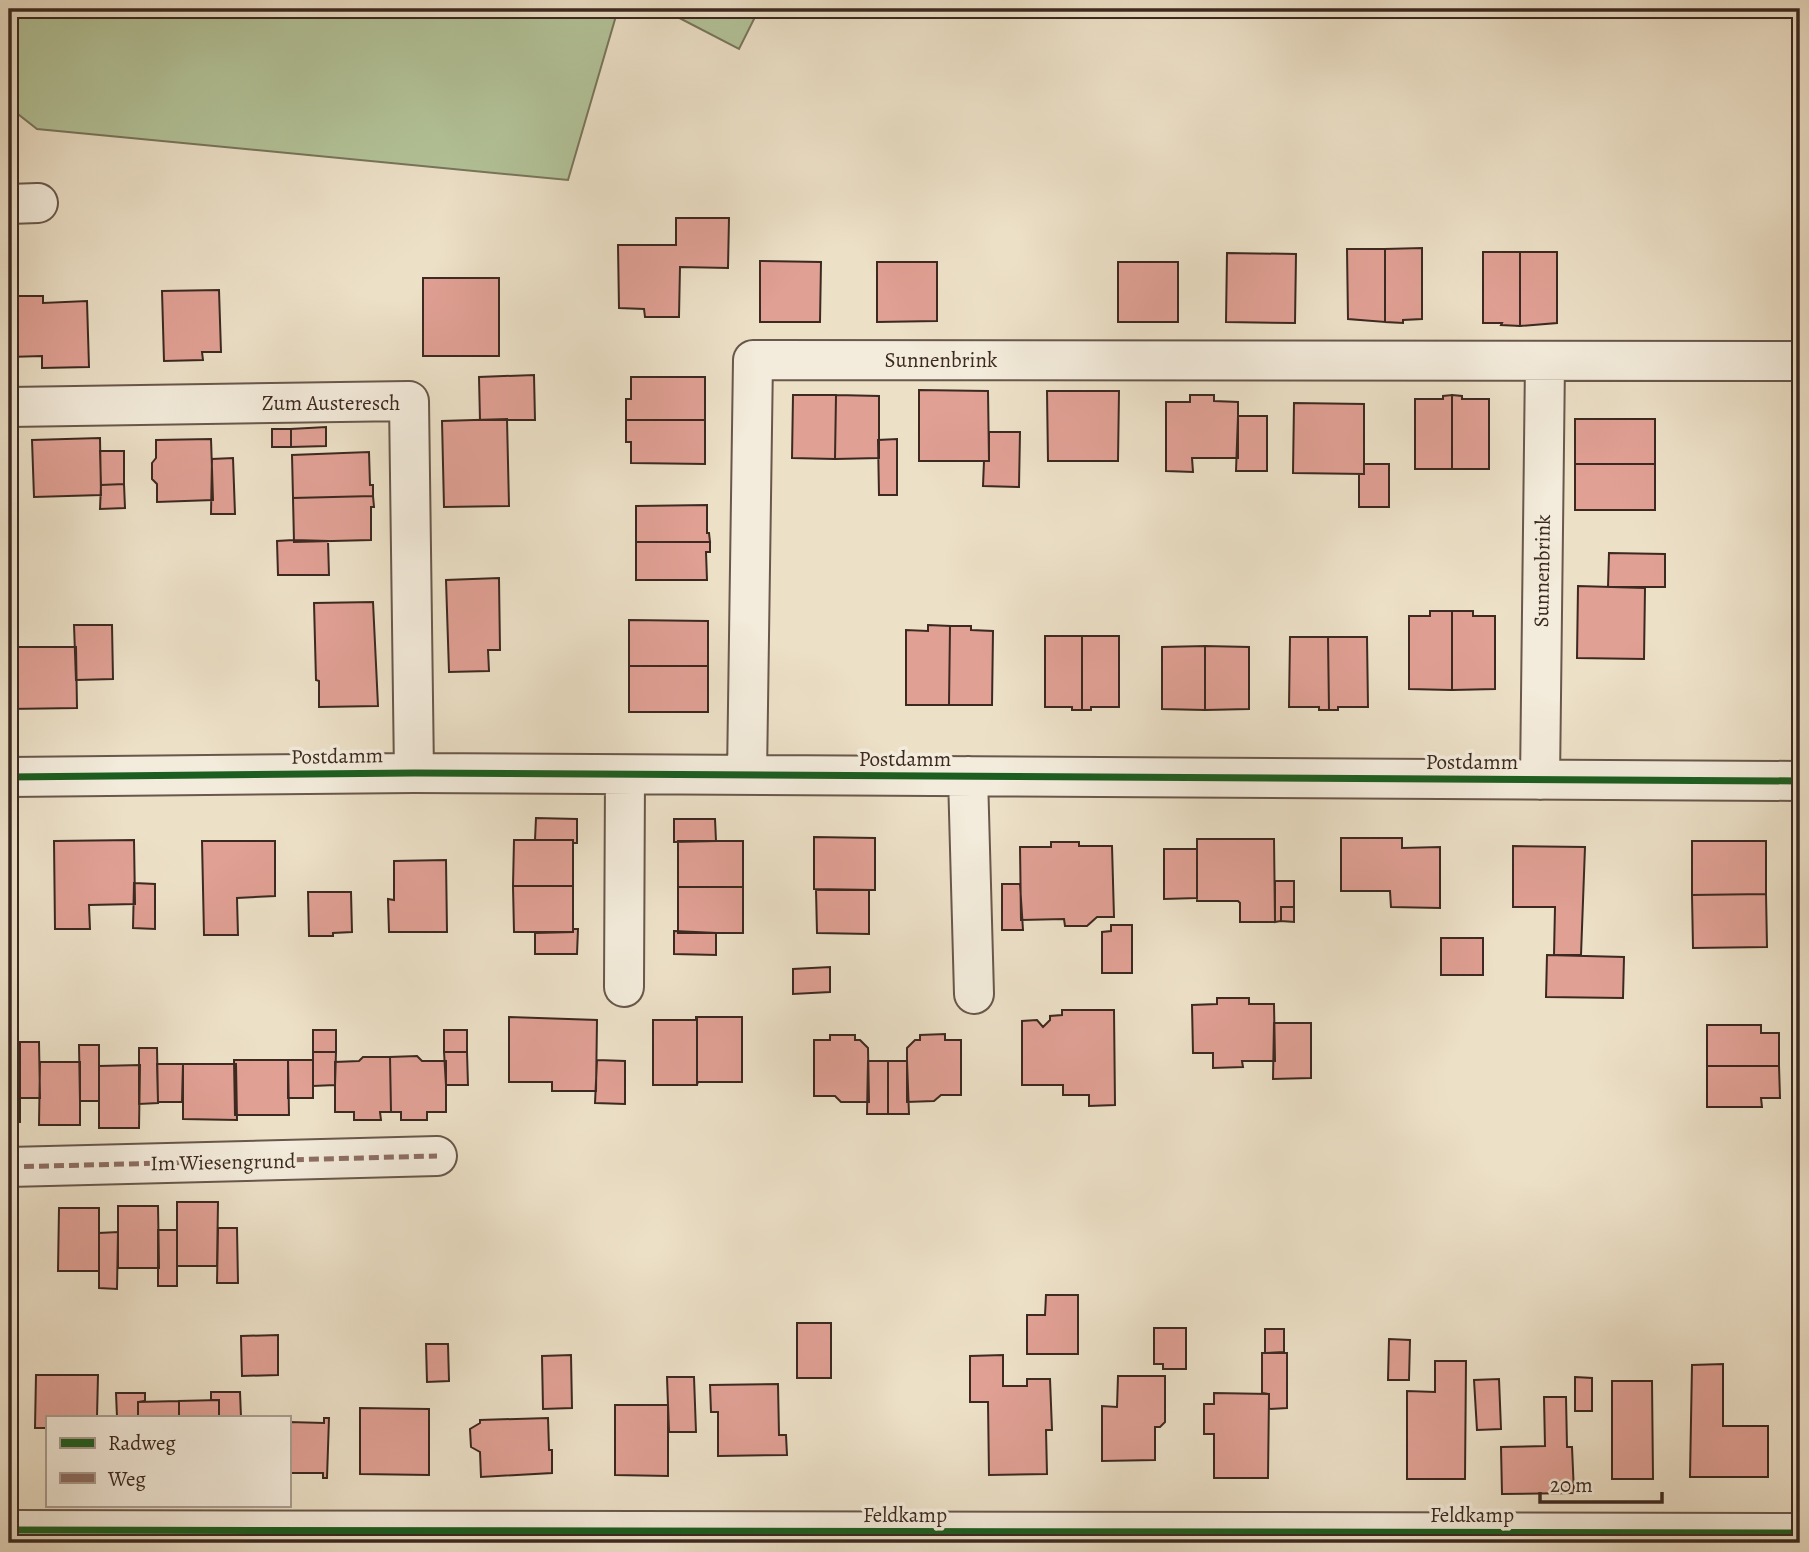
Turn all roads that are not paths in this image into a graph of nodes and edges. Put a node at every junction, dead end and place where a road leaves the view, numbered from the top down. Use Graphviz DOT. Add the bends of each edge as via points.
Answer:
graph roads {
  1 [pos="1800,361"];
  2 [pos="1545,362"];
  3 [pos="9,407"];
  4 [pos="414,773"];
  5 [pos="625,775"];
  6 [pos="747,775"];
  7 [pos="968,776"];
  8 [pos="9,777"];
  9 [pos="1540,780"];
  10 [pos="1800,781"];
  11 [pos="624,987"];
  12 [pos="974,994"];
  13 [pos="437,1156"];
  14 [pos="9,1167"];
  15 [pos="9,1530"];
  16 [pos="1800,1533"];
  17 [pos="1445,1538"];
  1 -- 2 [label="street, Sunnenbrink"];
  2 -- 6 [label="street, Sunnenbrink" via="753,360"];
  2 -- 9 [label="street, Sunnenbrink"];
  3 -- 4 [label="street, Zum Austeresch" via="409,401"];
  4 -- 5 [label="street, Postdamm"];
  4 -- 8 [label="street, Postdamm"];
  5 -- 6 [label="street, Postdamm"];
  5 -- 11 [label="street"];
  6 -- 7 [label="street, Postdamm"];
  7 -- 9 [label="street, Postdamm"];
  7 -- 12 [label="street, Postdamm"];
  9 -- 10 [label="street, Postdamm"];
  13 -- 14 [label="street, Im Wiesengrund"];
  15 -- 17 [label="street, Feldkamp"];
  16 -- 17 [label="street, Feldkamp"];
}
